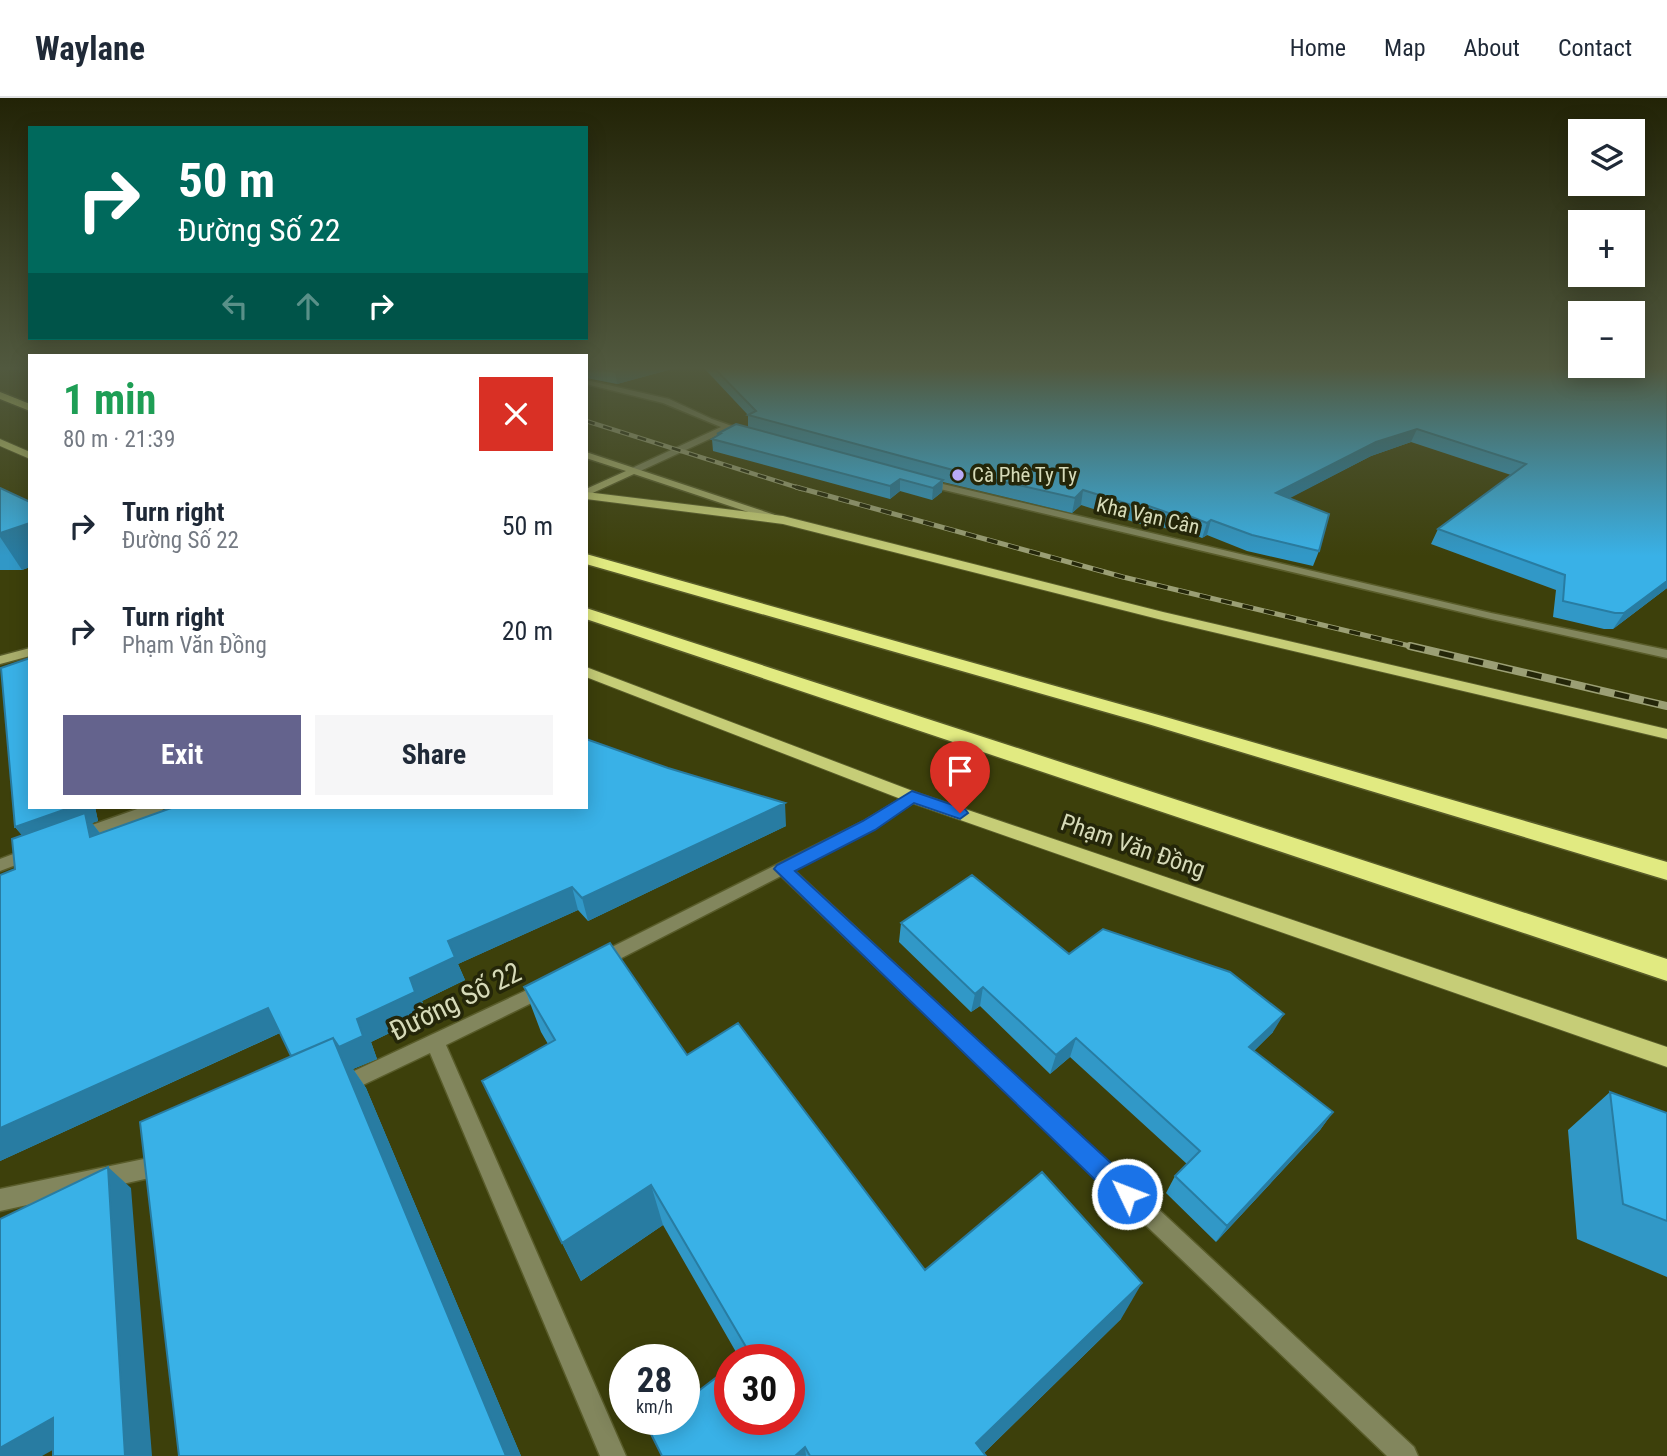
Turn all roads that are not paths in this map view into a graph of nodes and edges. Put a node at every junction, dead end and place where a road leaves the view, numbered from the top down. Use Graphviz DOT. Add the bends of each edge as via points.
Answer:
graph roads {
  1 [pos="724,429"];
  2 [pos="736,429"];
  3 [pos="750,434"];
  4 [pos="0,442"];
  5 [pos="28,455"];
  6 [pos="588,456"];
  7 [pos="633,471"];
  8 [pos="919,481"];
  9 [pos="588,493"];
  10 [pos="588,494"];
  11 [pos="783,520"];
  12 [pos="588,560"];
  13 [pos="588,614"];
  14 [pos="28,653"];
  15 [pos="1667,654"];
  16 [pos="0,660"];
  17 [pos="588,673"];
  18 [pos="1667,734"];
  19 [pos="912,797"];
  20 [pos="152,809"];
  21 [pos="0,865"];
  22 [pos="783,869"];
  23 [pos="1667,871"];
  24 [pos="584,969"];
  25 [pos="1667,970"];
  26 [pos="560,981"];
  27 [pos="436,1044"];
  28 [pos="1667,1057"];
  29 [pos="323,1095"];
  30 [pos="185,1157"];
  31 [pos="0,1200"];
  32 [pos="613,1456"];
  33 [pos="1405,1456"];
  1 -- 7 [label="street"];
  2 -- 3 [label="street"];
  4 -- 5 [label="main road"];
  6 -- 7 [label="street"];
  7 -- 9 [label="street"];
  7 -- 11 [label="street"];
  8 -- 15 [label="street, Kha Vạn Cân"];
  10 -- 11 [label="main road"];
  11 -- 18 [label="main road" via="1162,616"];
  12 -- 23 [label="highway"];
  13 -- 25 [label="highway, Phạm Văn Đồng"];
  14 -- 16 [label="street"];
  17 -- 19 [label="main road, Phạm Văn Đồng"];
  19 -- 22 [label="street"];
  19 -- 28 [label="main road, Phạm Văn Đồng"];
  20 -- 21 [label="street"];
  22 -- 24 [label="street"];
  22 -- 33 [label="street"];
  26 -- 27 [label="street, Đường Số 22"];
  27 -- 29 [label="street, Đường Số 22"];
  27 -- 32 [label="street"];
  30 -- 31 [label="street"];
}
